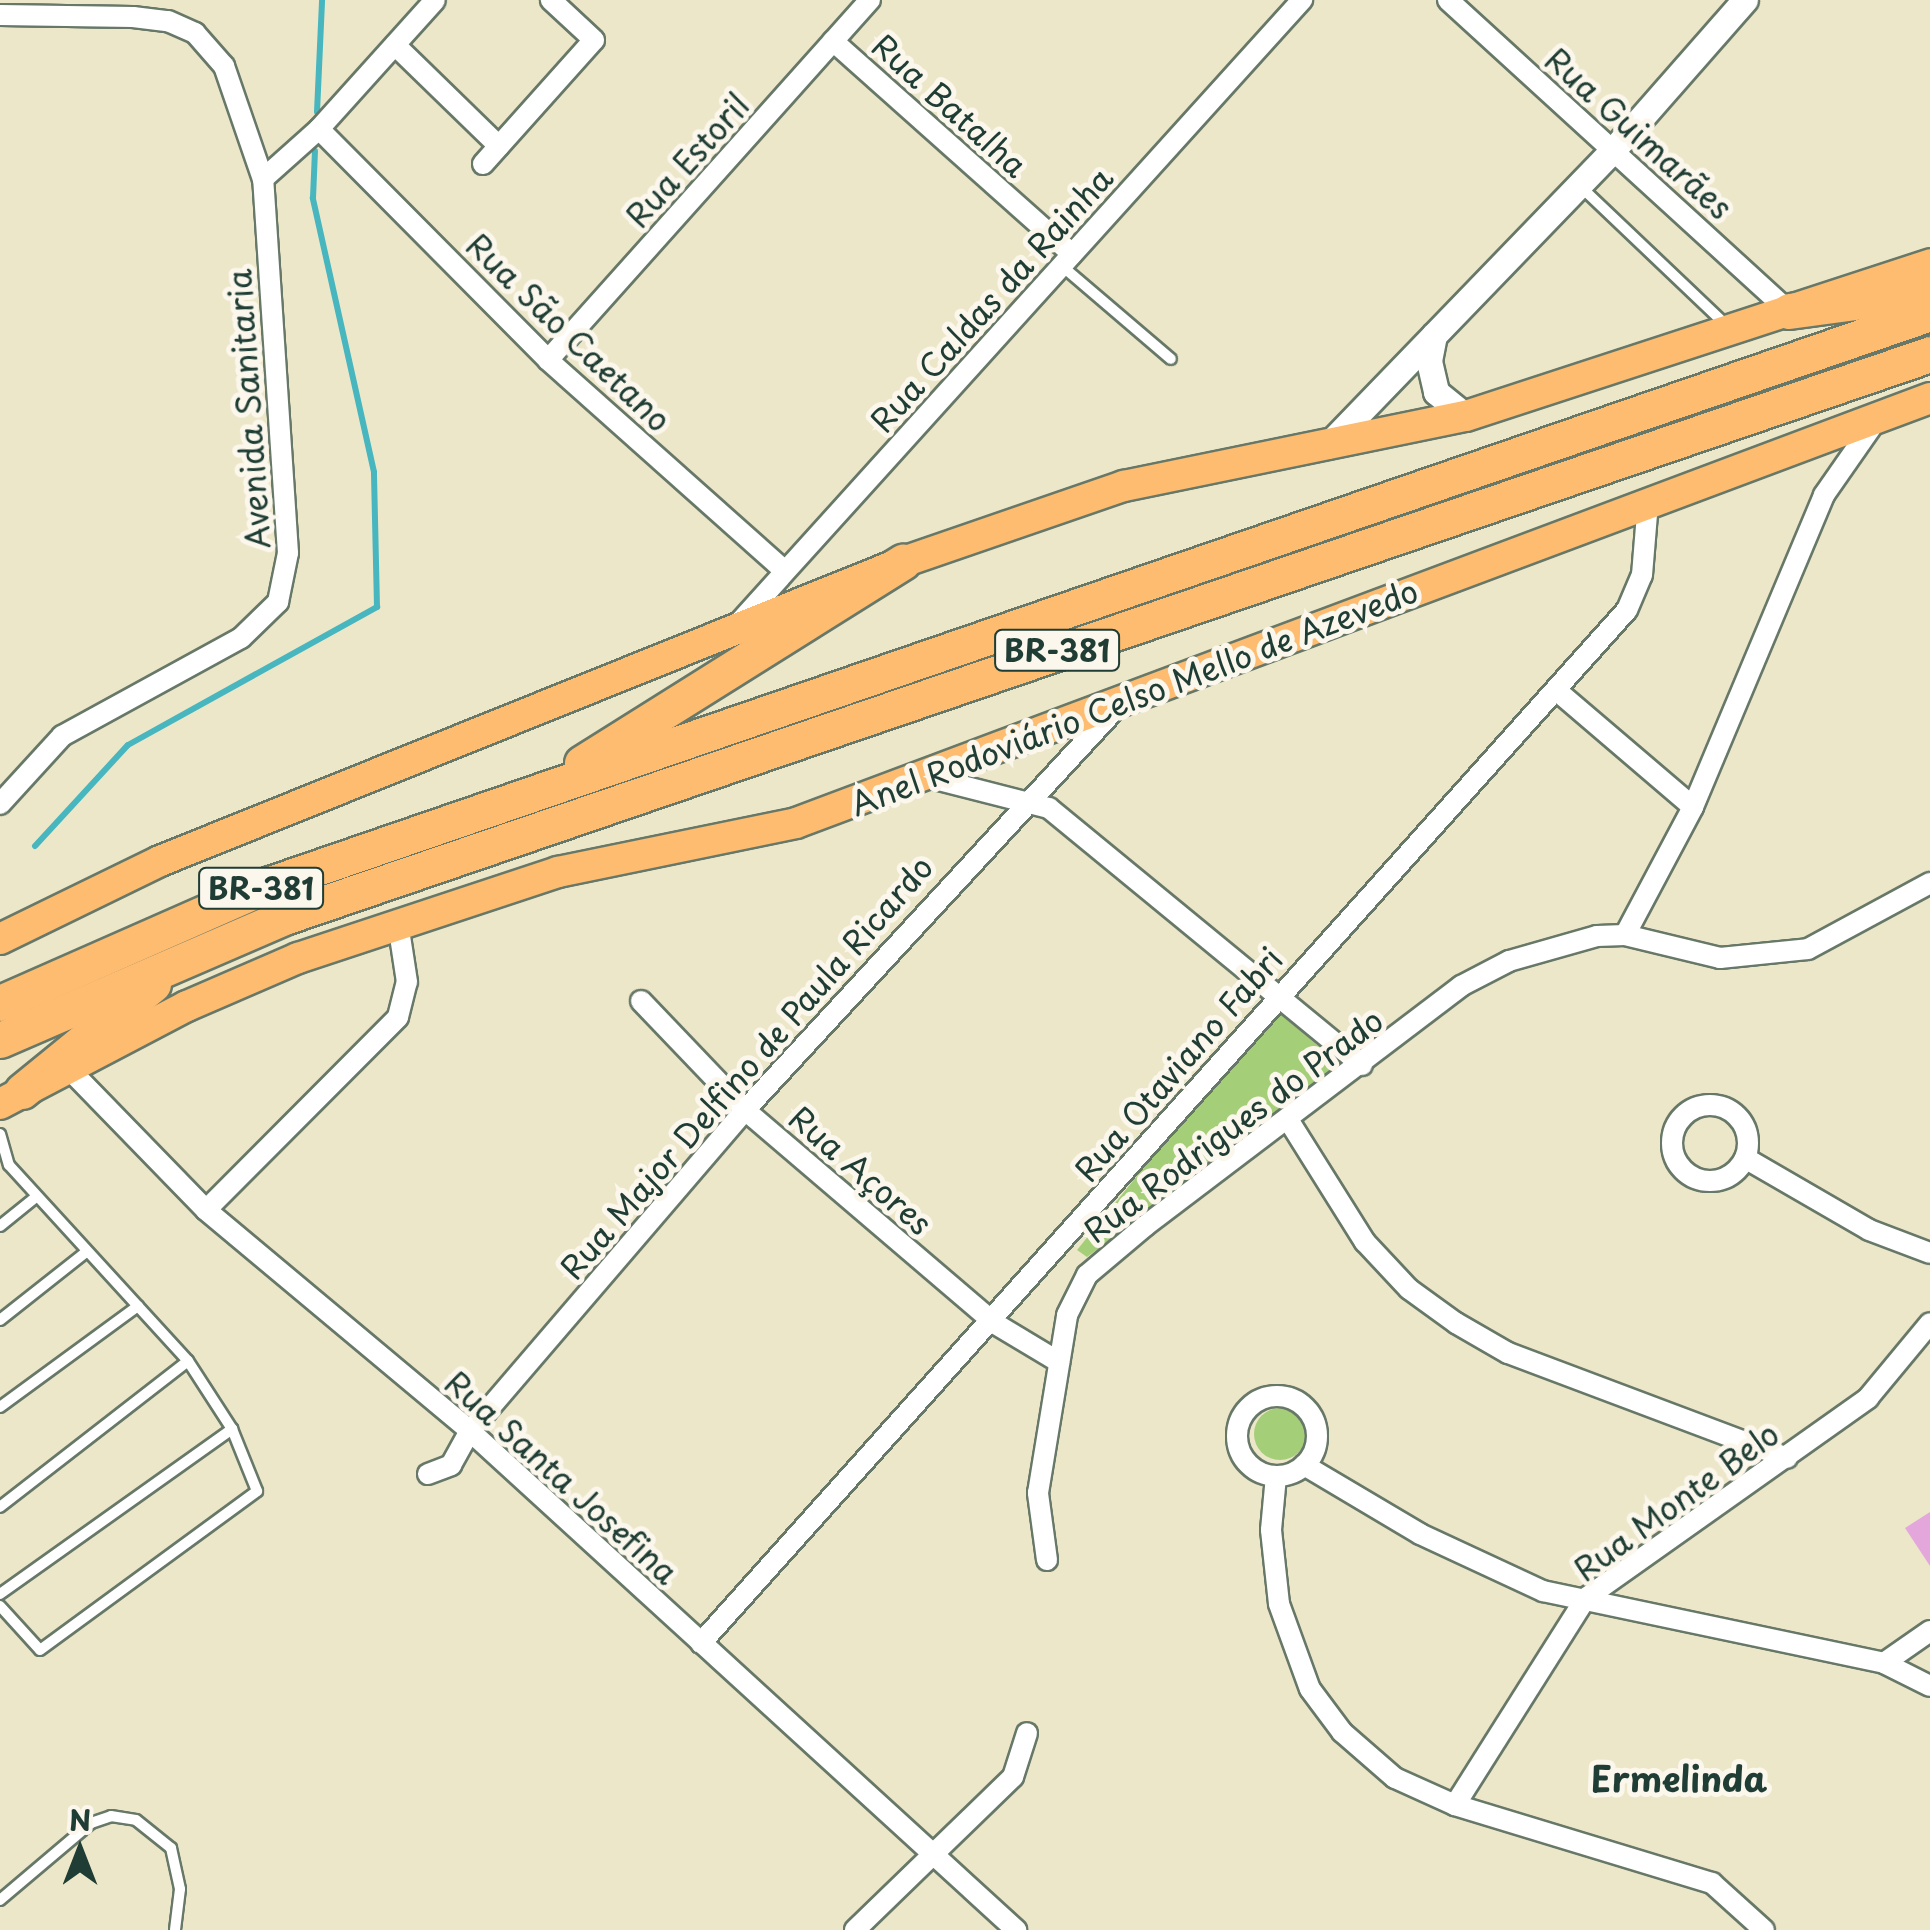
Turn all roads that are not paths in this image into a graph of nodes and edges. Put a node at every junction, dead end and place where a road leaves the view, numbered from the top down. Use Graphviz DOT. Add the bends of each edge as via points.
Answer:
graph roads {
  1 [pos="435,0"];
  2 [pos="551,0"];
  3 [pos="870,0"];
  4 [pos="1302,0"];
  5 [pos="1448,0"];
  6 [pos="1745,0"];
  7 [pos="0,15"];
  8 [pos="833,41"];
  9 [pos="395,45"];
  10 [pos="319,128"];
  11 [pos="499,146"];
  12 [pos="1613,150"];
  13 [pos="483,164"];
  14 [pos="262,179"];
  15 [pos="1579,185"];
  16 [pos="1067,260"];
  17 [pos="1930,264"];
  18 [pos="1930,292"];
  19 [pos="1789,311"];
  20 [pos="1930,313"];
  21 [pos="1732,330"];
  22 [pos="1434,335"];
  23 [pos="1930,354"];
  24 [pos="1172,359"];
  25 [pos="548,360"];
  26 [pos="1928,401"];
  27 [pos="1882,413"];
  28 [pos="1466,416"];
  29 [pos="1327,446"];
  30 [pos="1648,502"];
  31 [pos="903,562"];
  32 [pos="786,571"];
  33 [pos="725,638"];
  34 [pos="1556,690"];
  35 [pos="1120,705"];
  36 [pos="927,777"];
  37 [pos="530,795"];
  38 [pos="1027,800"];
  39 [pos="0,804"];
  40 [pos="1693,807"];
  41 [pos="1930,883"];
  42 [pos="398,923"];
  43 [pos="1625,935"];
  44 [pos="0,939"];
  45 [pos="188,955"];
  46 [pos="1278,993"];
  47 [pos="641,1001"];
  48 [pos="0,1003"];
  49 [pos="0,1040"];
  50 [pos="1362,1065"];
  51 [pos="68,1068"];
  52 [pos="11,1098"];
  53 [pos="745,1110"];
  54 [pos="1289,1121"];
  55 [pos="0,1134"];
  56 [pos="1746,1158"];
  57 [pos="36,1198"];
  58 [pos="206,1210"];
  59 [pos="0,1226"];
  60 [pos="86,1252"];
  61 [pos="1930,1252"];
  62 [pos="138,1306"];
  63 [pos="0,1320"];
  64 [pos="994,1323"];
  65 [pos="1930,1323"];
  66 [pos="188,1361"];
  67 [pos="1059,1362"];
  68 [pos="0,1408"];
  69 [pos="232,1428"];
  70 [pos="470,1432"];
  71 [pos="1787,1458"];
  72 [pos="1304,1466"];
  73 [pos="428,1474"];
  74 [pos="1276,1476"];
  75 [pos="0,1508"];
  76 [pos="1047,1560"];
  77 [pos="0,1594"];
  78 [pos="1586,1598"];
  79 [pos="0,1606"];
  80 [pos="1930,1631"];
  81 [pos="701,1644"];
  82 [pos="1884,1664"];
  83 [pos="1930,1686"];
  84 [pos="1028,1733"];
  85 [pos="1455,1804"];
  86 [pos="928,1854"];
  87 [pos="0,1900"];
  88 [pos="175,1930"];
  89 [pos="855,1930"];
  90 [pos="1016,1930"];
  91 [pos="1764,1930"];
  1 -- 9 [label="street"];
  2 -- 11 [label="street" via="594,40"];
  3 -- 8 [label="street, Rua Estoril"];
  4 -- 16 [label="street, Rua Caldas da Rainha"];
  5 -- 12 [label="street, Rua Guimarães"];
  6 -- 12 [label="street"];
  7 -- 14 [label="street, Avenida Sanitaria" via="133,17 195,33 224,66"];
  8 -- 16 [label="street, Rua Batalha"];
  8 -- 25 [label="street, Rua Estoril"];
  9 -- 10 [label="street"];
  9 -- 11 [label="street"];
  10 -- 14 [label="street"];
  10 -- 25 [label="street, Rua São Caetano"];
  11 -- 13 [label="street"];
  12 -- 15 [label="street"];
  12 -- 19 [label="street, Rua Guimarães"];
  14 -- 39 [label="street, Avenida Sanitaria" via="288,552 278,602 240,638 62,736"];
  15 -- 21 [label="lane"];
  15 -- 22 [label="street"];
  16 -- 24 [label="lane"];
  16 -- 32 [label="street, Rua Caldas da Rainha"];
  17 -- 19 [label="main road"];
  18 -- 19 [label="highway"];
  19 -- 21 [label="main road"];
  20 -- 37 [label="highway, BR-381"];
  21 -- 28 [label="main road"];
  22 -- 28 [label="street" via="1429,361 1436,392"];
  22 -- 29 [label="street"];
  23 -- 45 [label="highway, Anel Rodoviário Celso Mello de Azevedo / BR-381" via="907,699"];
  25 -- 32 [label="street, Rua São Caetano"];
  26 -- 27 [label="main road, Anel Rodoviário Celso Mello de Azevedo"];
  27 -- 30 [label="main road, Anel Rodoviário Celso Mello de Azevedo"];
  27 -- 40 [label="street" via="1824,495"];
  28 -- 29 [label="main road"];
  29 -- 31 [label="main road" via="1124,486"];
  30 -- 34 [label="street, Rua Otaviano Fabri" via="1638,592"];
  30 -- 35 [label="main road, Anel Rodoviário Celso Mello de Azevedo"];
  31 -- 33 [label="main road"];
  31 -- 37 [label="highway"];
  32 -- 33 [label="street, Rua Caldas da Rainha"];
  33 -- 44 [label="main road" via="160,861"];
  34 -- 40 [label="street"];
  34 -- 46 [label="street, Rua Otaviano Fabri"];
  35 -- 36 [label="main road, Anel Rodoviário Celso Mello de Azevedo"];
  35 -- 38 [label="street, Rua Major Delfino de Paula Ricardo"];
  36 -- 38 [label="street"];
  36 -- 42 [label="main road, Anel Rodoviário Celso Mello de Azevedo" via="796,823 558,872"];
  37 -- 48 [label="highway, BR-381" via="270,884"];
  38 -- 46 [label="street" via="1048,808"];
  38 -- 53 [label="street, Rua Major Delfino de Paula Ricardo"];
  40 -- 43 [label="street"];
  41 -- 43 [label="street, Rua Rodrigues do Prado" via="1808,949 1763,958 1720,958"];
  42 -- 51 [label="main road, Anel Rodoviário Celso Mello de Azevedo" via="187,1006"];
  42 -- 58 [label="street" via="407,982 398,1017"];
  43 -- 50 [label="street, Rua Rodrigues do Prado" via="1562,942 1508,961 1461,986"];
  45 -- 49 [label="highway, Anel Rodoviário Celso Mello de Azevedo / BR-381"];
  45 -- 52 [label="highway"];
  46 -- 50 [label="street"];
  46 -- 64 [label="street, Rua Otaviano Fabri"];
  47 -- 53 [label="street, Rua Açores"];
  50 -- 54 [label="street, Rua Rodrigues do Prado"];
  51 -- 52 [label="main road, Anel Rodoviário Celso Mello de Azevedo"];
  51 -- 58 [label="street, Rua Santa Josefina"];
  53 -- 64 [label="street, Rua Açores"];
  53 -- 70 [label="street, Rua Major Delfino de Paula Ricardo"];
  54 -- 67 [label="street, Rua Rodrigues do Prado" via="1087,1275 1068,1315"];
  54 -- 71 [label="street" via="1364,1242 1409,1289 1456,1323 1508,1353"];
  55 -- 57 [label="lane" via="9,1166"];
  56 -- 61 [label="street" via="1869,1230"];
  57 -- 59 [label="lane"];
  57 -- 60 [label="lane"];
  58 -- 70 [label="street, Rua Santa Josefina"];
  60 -- 62 [label="lane"];
  60 -- 63 [label="lane"];
  62 -- 66 [label="lane"];
  62 -- 68 [label="lane"];
  64 -- 67 [label="street, Rua Açores"];
  64 -- 81 [label="street, Rua Otaviano Fabri"];
  65 -- 71 [label="street, Rua Monte Belo" via="1868,1398"];
  66 -- 69 [label="lane"];
  66 -- 75 [label="lane"];
  67 -- 76 [label="street, Rua Rodrigues do Prado" via="1038,1494"];
  69 -- 77 [label="lane"];
  69 -- 79 [label="lane" via="257,1490 40,1650"];
  70 -- 73 [label="street, Rua Major Delfino de Paula Ricardo" via="451,1465"];
  70 -- 81 [label="street, Rua Santa Josefina"];
  71 -- 78 [label="street, Rua Monte Belo"];
  72 -- 74 [label="street"];
  72 -- 74 [label="street" via="1317,1437 1306,1408 1294,1399 1262,1398 1240,1419 1239,1450 1260,1473"];
  72 -- 78 [label="street" via="1496,1571 1542,1591"];
  74 -- 85 [label="street" via="1271,1530 1279,1604 1310,1688 1342,1732 1395,1778"];
  78 -- 82 [label="street"];
  78 -- 85 [label="street, Rua Monte Belo"];
  80 -- 82 [label="street"];
  81 -- 86 [label="street, Rua Santa Josefina"];
  82 -- 83 [label="street"];
  84 -- 86 [label="street" via="1013,1777"];
  85 -- 91 [label="street" via="1712,1883"];
  86 -- 89 [label="street"];
  86 -- 90 [label="street, Rua Santa Josefina"];
  87 -- 88 [label="lane" via="91,1823 111,1816 136,1820 172,1848 180,1889"];
}
